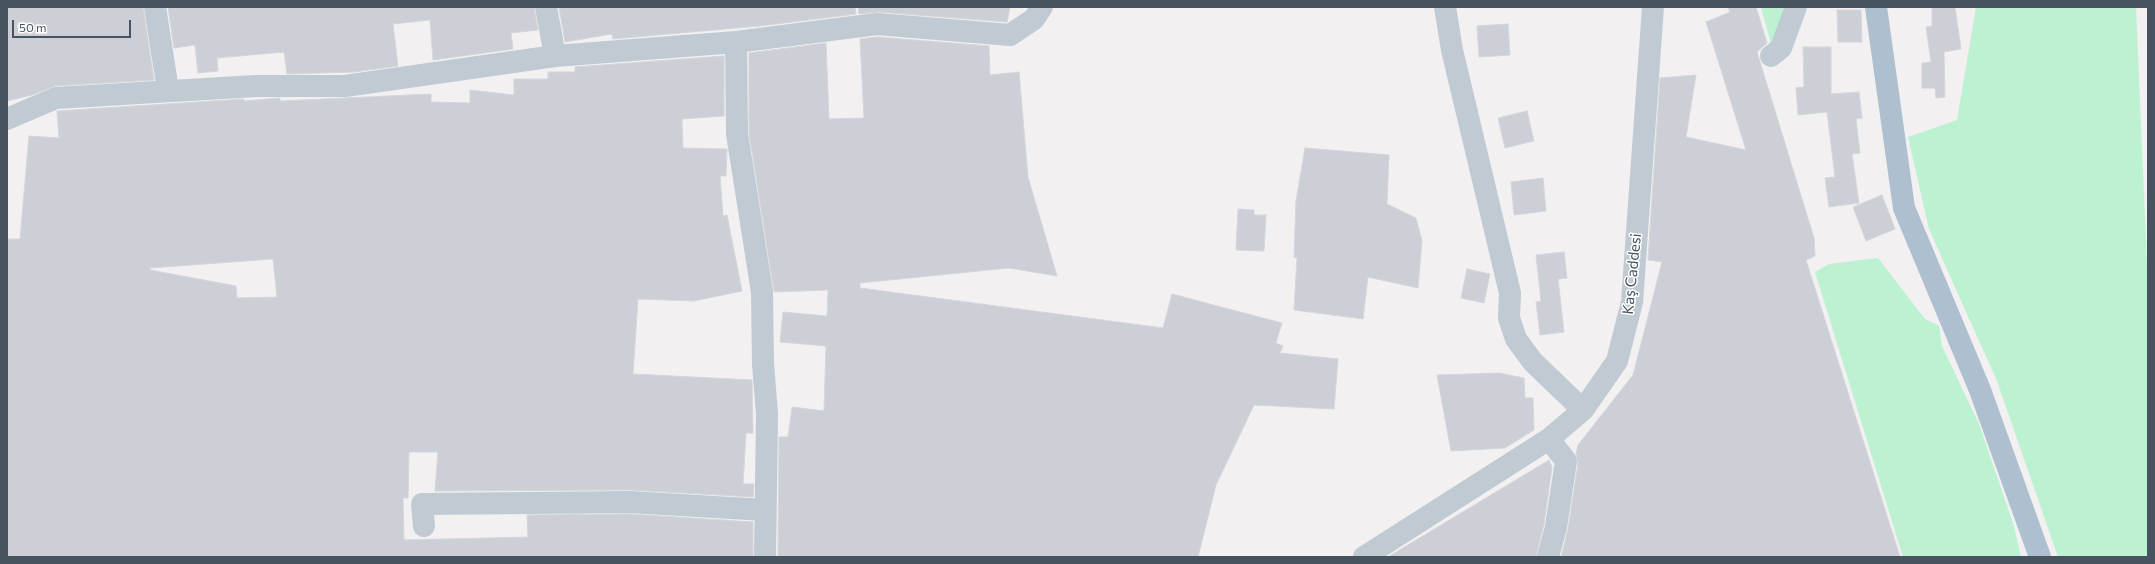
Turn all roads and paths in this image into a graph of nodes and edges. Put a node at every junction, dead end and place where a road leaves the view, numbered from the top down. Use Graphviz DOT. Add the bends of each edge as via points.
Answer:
graph roads {
  1 [pos="155,7"];
  2 [pos="546,7"];
  3 [pos="1042,7"];
  4 [pos="1445,7"];
  5 [pos="1653,7"];
  6 [pos="1796,7"];
  7 [pos="1876,7"];
  8 [pos="736,42"];
  9 [pos="555,56"];
  10 [pos="1771,56"];
  11 [pos="168,90"];
  12 [pos="7,119"];
  13 [pos="1583,410"];
  14 [pos="1549,439"];
  15 [pos="765,510"];
  16 [pos="424,526"];
  17 [pos="765,557"];
  18 [pos="1364,557"];
  19 [pos="1548,557"];
  20 [pos="2040,557"];
  1 -- 11 [label="street"];
  2 -- 9 [label="street"];
  3 -- 8 [label="street" via="1034,19 1010,35 877,24"];
  4 -- 13 [label="street" via="1452,50 1510,293 1509,318 1516,339 1533,362"];
  5 -- 13 [label="street, Kaş Caddesi" via="1632,302 1617,361"];
  6 -- 10 [label="street" via="1781,48"];
  7 -- 20 [label="main road" via="1904,208 1980,390"];
  8 -- 9 [label="street"];
  8 -- 15 [label="street" via="737,134 762,292 766,414"];
  9 -- 11 [label="street" via="345,86 254,86"];
  11 -- 12 [label="street" via="56,98"];
  13 -- 14 [label="street, Kaş Caddesi"];
  14 -- 18 [label="street, Kaş Caddesi"];
  14 -- 19 [label="street" via="1566,461 1556,527"];
  15 -- 16 [label="street" via="630,502 422,504"];
  15 -- 17 [label="street"];
}
